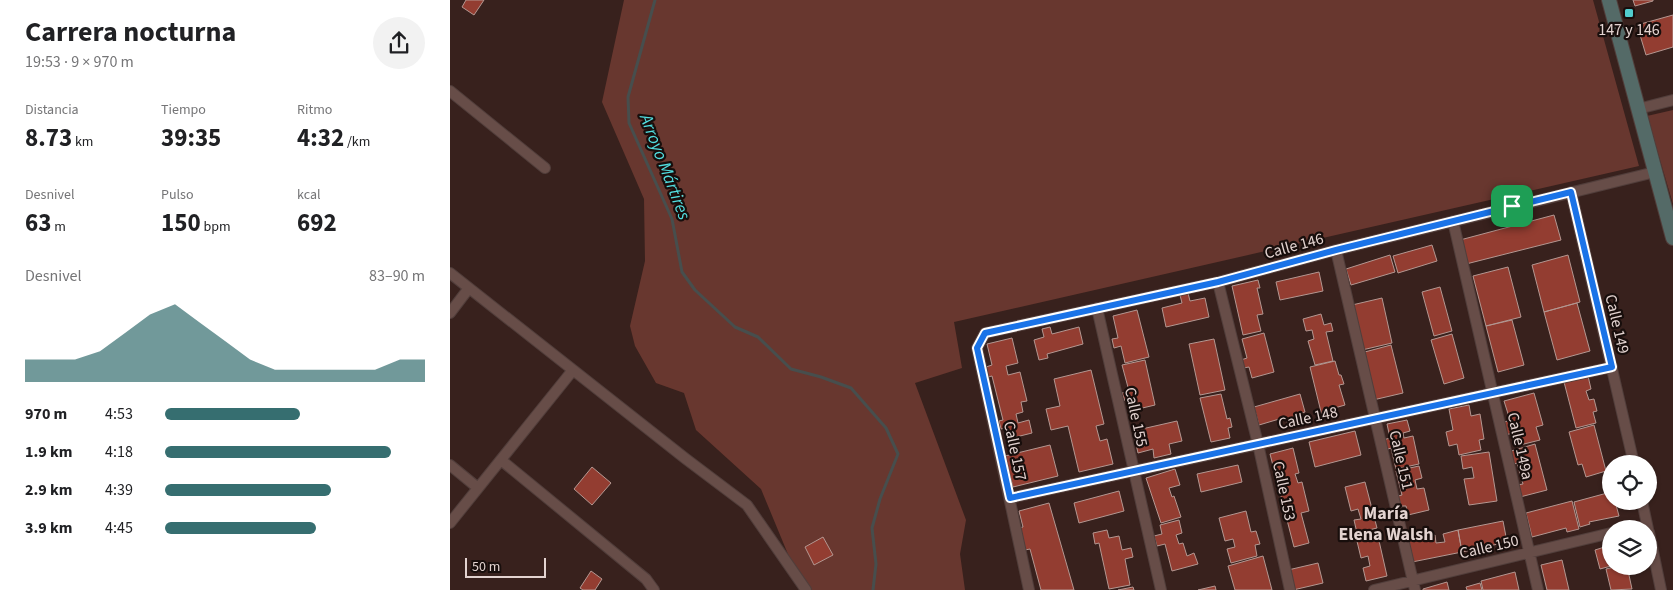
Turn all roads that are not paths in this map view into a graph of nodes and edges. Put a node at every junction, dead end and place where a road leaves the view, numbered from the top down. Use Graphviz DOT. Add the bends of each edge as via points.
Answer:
graph roads {
  1 [pos="1609,0"];
  2 [pos="450,91"];
  3 [pos="1673,100"];
  4 [pos="1638,109"];
  5 [pos="545,168"];
  6 [pos="1655,172"];
  7 [pos="1571,192"];
  8 [pos="1453,221"];
  9 [pos="1673,238"];
  10 [pos="1336,250"];
  11 [pos="450,273"];
  12 [pos="1218,282"];
  13 [pos="469,288"];
  14 [pos="1097,308"];
  15 [pos="450,313"];
  16 [pos="977,348"];
  17 [pos="1612,367"];
  18 [pos="573,370"];
  19 [pos="1493,393"];
  20 [pos="1376,418"];
  21 [pos="1258,444"];
  22 [pos="1632,455"];
  23 [pos="501,460"];
  24 [pos="450,465"];
  25 [pos="1133,471"];
  26 [pos="478,488"];
  27 [pos="1010,498"];
  28 [pos="450,523"];
  29 [pos="1602,536"];
  30 [pos="1530,553"];
  31 [pos="1657,574"];
  32 [pos="1414,585"];
  33 [pos="804,589"];
  34 [pos="654,590"];
  35 [pos="1029,590"];
  36 [pos="1161,590"];
  37 [pos="1290,590"];
  38 [pos="1374,590"];
  39 [pos="1538,590"];
  40 [pos="1660,590"];
  1 -- 4 [label="main road"];
  2 -- 5 [label="street"];
  3 -- 4 [label="street"];
  4 -- 6 [label="main road"];
  6 -- 7 [label="street, Calle 146"];
  6 -- 9 [label="main road"];
  7 -- 8 [label="street, Calle 146"];
  7 -- 17 [label="street, Calle 149"];
  8 -- 10 [label="street, Calle 146"];
  8 -- 19 [label="street, Calle 149a"];
  10 -- 12 [label="street, Calle 146"];
  10 -- 20 [label="street, Calle 151"];
  11 -- 13 [label="street"];
  12 -- 14 [label="street, Calle 146"];
  12 -- 21 [label="street, Calle 153"];
  13 -- 15 [label="street"];
  13 -- 18 [label="street"];
  14 -- 16 [label="street, Calle 146" via="985,333"];
  14 -- 25 [label="street, Calle 155"];
  16 -- 27 [label="street, Calle 157"];
  17 -- 19 [label="street, Calle 148"];
  17 -- 22 [label="street, Calle 149"];
  18 -- 23 [label="street"];
  18 -- 33 [label="street" via="747,505"];
  19 -- 20 [label="street, Calle 148"];
  19 -- 30 [label="street, Calle 149a"];
  20 -- 21 [label="street, Calle 148"];
  20 -- 32 [label="street, Calle 151"];
  21 -- 25 [label="street, Calle 148"];
  21 -- 37 [label="street, Calle 153"];
  23 -- 26 [label="street"];
  23 -- 34 [label="street" via="646,578"];
  24 -- 26 [label="street"];
  25 -- 27 [label="street, Calle 148"];
  25 -- 36 [label="street, Calle 155"];
  26 -- 28 [label="street"];
  27 -- 35 [label="street, Calle 157"];
  29 -- 30 [label="street, Calle 150"];
  30 -- 32 [label="street, Calle 150"];
  30 -- 39 [label="street, Calle 149a"];
  31 -- 40 [label="street"];
  32 -- 38 [label="street, Calle 150"];
}
